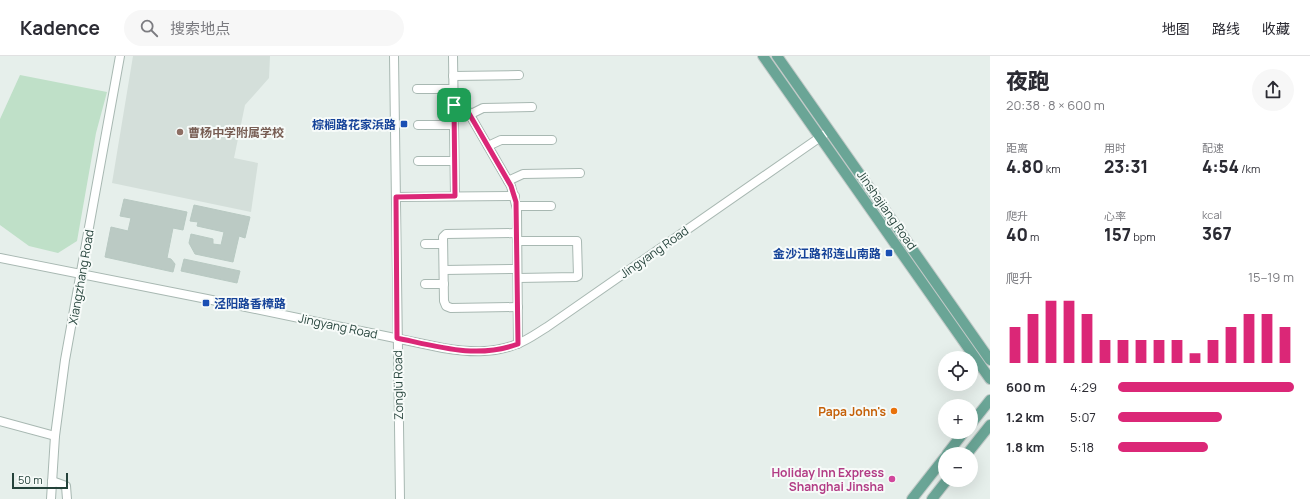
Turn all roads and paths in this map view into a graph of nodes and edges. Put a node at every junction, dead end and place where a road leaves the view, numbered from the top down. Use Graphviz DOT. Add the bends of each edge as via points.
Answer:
graph roads {
  1 [pos="120,56"];
  2 [pos="394,56"];
  3 [pos="453,56"];
  4 [pos="763,56"];
  5 [pos="777,56"];
  6 [pos="519,75"];
  7 [pos="453,76"];
  8 [pos="417,89"];
  9 [pos="453,89"];
  10 [pos="454,105"];
  11 [pos="532,108"];
  12 [pos="469,115"];
  13 [pos="418,125"];
  14 [pos="454,125"];
  15 [pos="829,131"];
  16 [pos="820,137"];
  17 [pos="552,140"];
  18 [pos="488,146"];
  19 [pos="418,161"];
  20 [pos="454,161"];
  21 [pos="580,173"];
  22 [pos="508,181"];
  23 [pos="455,196"];
  24 [pos="515,196"];
  25 [pos="396,197"];
  26 [pos="517,206"];
  27 [pos="552,206"];
  28 [pos="517,233"];
  29 [pos="517,242"];
  30 [pos="425,244"];
  31 [pos="443,244"];
  32 [pos="0,258"];
  33 [pos="518,269"];
  34 [pos="444,270"];
  35 [pos="82,274"];
  36 [pos="518,278"];
  37 [pos="425,284"];
  38 [pos="444,284"];
  39 [pos="518,307"];
  40 [pos="397,338"];
  41 [pos="518,344"];
  42 [pos="990,360"];
  43 [pos="990,379"];
  44 [pos="990,400"];
  45 [pos="978,415"];
  46 [pos="0,421"];
  47 [pos="990,425"];
  48 [pos="55,436"];
  49 [pos="959,439"];
  50 [pos="952,447"];
  51 [pos="973,447"];
  52 [pos="938,466"];
  53 [pos="52,481"];
  54 [pos="941,487"];
  55 [pos="51,499"];
  56 [pos="67,499"];
  57 [pos="400,499"];
  58 [pos="912,499"];
  59 [pos="932,499"];
  1 -- 35 [label="street, Xiangzhang Road"];
  2 -- 25 [label="street, Zonglü Road"];
  3 -- 7 [label="street"];
  4 -- 16 [label="main road, Jinshajiang Road"];
  5 -- 15 [label="main road, Jinshajiang Road"];
  6 -- 7 [label="street"];
  7 -- 9 [label="street"];
  8 -- 9 [label="street"];
  9 -- 10 [label="street"];
  10 -- 12 [label="street" via="464,107"];
  10 -- 14 [label="street"];
  11 -- 12 [label="street" via="483,108"];
  12 -- 18 [label="street"];
  13 -- 14 [label="street"];
  14 -- 20 [label="street"];
  15 -- 16 [label="street, Jingyang Road"];
  15 -- 42 [label="main road, Jinshajiang Road"];
  16 -- 41 [label="street, Jingyang Road" via="547,327"];
  16 -- 43 [label="main road, Jinshajiang Road"];
  17 -- 18 [label="street" via="501,140"];
  18 -- 22 [label="street"];
  19 -- 20 [label="street"];
  20 -- 23 [label="street"];
  21 -- 22 [label="street" via="523,174"];
  22 -- 24 [label="street"];
  23 -- 24 [label="street"];
  23 -- 25 [label="street"];
  24 -- 26 [label="street"];
  25 -- 40 [label="street, Zonglü Road"];
  26 -- 27 [label="street"];
  26 -- 28 [label="street"];
  28 -- 29 [label="street"];
  28 -- 31 [label="street" via="446,234 443,237"];
  29 -- 33 [label="street"];
  29 -- 36 [label="street" via="577,241 578,269 576,278"];
  30 -- 31 [label="street"];
  31 -- 34 [label="street"];
  32 -- 35 [label="street, Jingyang Road"];
  33 -- 34 [label="street"];
  33 -- 36 [label="street"];
  34 -- 38 [label="street"];
  35 -- 40 [label="street, Jingyang Road"];
  35 -- 48 [label="street, Xiangzhang Road" via="65,360"];
  36 -- 39 [label="street"];
  37 -- 38 [label="street"];
  38 -- 39 [label="street" via="444,301 446,306 451,308"];
  39 -- 41 [label="street"];
  40 -- 41 [label="street, Jingyang Road" via="462,351 495,351"];
  40 -- 57 [label="street, Zonglü Road"];
  44 -- 45 [label="main road"];
  46 -- 48 [label="street"];
  47 -- 51 [label="main road"];
  48 -- 53 [label="street, Xiangzhang Road"];
  49 -- 50 [label="main road"];
  52 -- 58 [label="main road"];
  53 -- 55 [label="street, Xiangzhang Road"];
  53 -- 56 [label="street" via="66,486"];
  54 -- 59 [label="main road"];
}
